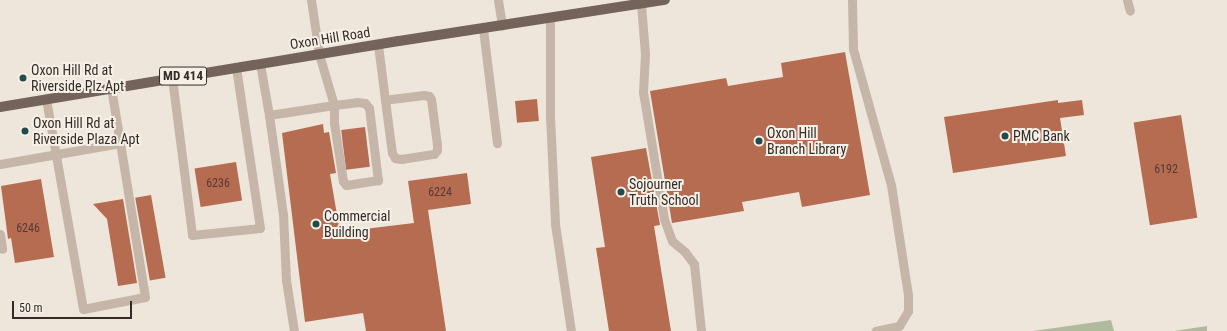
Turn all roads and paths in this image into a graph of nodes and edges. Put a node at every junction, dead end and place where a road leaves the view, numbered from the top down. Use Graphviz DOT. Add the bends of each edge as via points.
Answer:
graph roads {
  1 [pos="311,0"];
  2 [pos="498,0"];
  3 [pos="665,0"];
  4 [pos="852,0"];
  5 [pos="1127,0"];
  6 [pos="641,4"];
  7 [pos="1130,11"];
  8 [pos="550,19"];
  9 [pos="502,26"];
  10 [pos="483,29"];
  11 [pos="378,45"];
  12 [pos="319,54"];
  13 [pos="260,64"];
  14 [pos="236,68"];
  15 [pos="172,78"];
  16 [pos="111,88"];
  17 [pos="46,99"];
  18 [pos="385,100"];
  19 [pos="334,105"];
  20 [pos="0,107"];
  21 [pos="269,114"];
  22 [pos="120,143"];
  23 [pos="497,143"];
  24 [pos="56,155"];
  25 [pos="0,164"];
  26 [pos="0,234"];
  27 [pos="2,249"];
  28 [pos="294,331"];
  29 [pos="571,331"];
  30 [pos="701,331"];
  31 [pos="876,331"];
  1 -- 12 [label="lane"];
  2 -- 9 [label="lane"];
  3 -- 6 [label="main road, Oxon Hill Road / MD 414"];
  4 -- 31 [label="lane" via="853,49 891,185 908,295 908,311 899,326"];
  5 -- 7 [label="lane"];
  6 -- 8 [label="main road, Oxon Hill Road / MD 414"];
  6 -- 30 [label="lane" via="645,54 643,92 664,219 672,241 694,264"];
  8 -- 9 [label="main road, Oxon Hill Road / MD 414"];
  8 -- 29 [label="lane" via="550,116 555,224"];
  9 -- 10 [label="main road, Oxon Hill Road / MD 414"];
  10 -- 11 [label="main road, Oxon Hill Road / MD 414"];
  10 -- 23 [label="lane"];
  11 -- 12 [label="main road, Oxon Hill Road / MD 414"];
  11 -- 18 [label="lane"];
  12 -- 13 [label="main road, Oxon Hill Road / MD 414"];
  12 -- 19 [label="lane"];
  13 -- 14 [label="main road, Oxon Hill Road / MD 414"];
  13 -- 21 [label="lane"];
  14 -- 15 [label="main road, Oxon Hill Road / MD 414"];
  14 -- 15 [label="lane" via="260,228 192,235"];
  15 -- 16 [label="main road, Oxon Hill Road / MD 414"];
  16 -- 17 [label="main road, Oxon Hill Road / MD 414"];
  16 -- 22 [label="lane"];
  17 -- 20 [label="main road, Oxon Hill Road / MD 414"];
  17 -- 24 [label="lane"];
  18 -- 18 [label="lane" via="392,153 395,158 434,154 437,145 429,96"];
  19 -- 19 [label="lane" via="365,103 369,108 378,180 346,185 342,181"];
  19 -- 21 [label="lane"];
  21 -- 28 [label="lane" via="283,214 286,280"];
  22 -- 24 [label="lane"];
  22 -- 24 [label="lane" via="145,297 83,309"];
  24 -- 25 [label="lane"];
  26 -- 27 [label="lane"];
}
